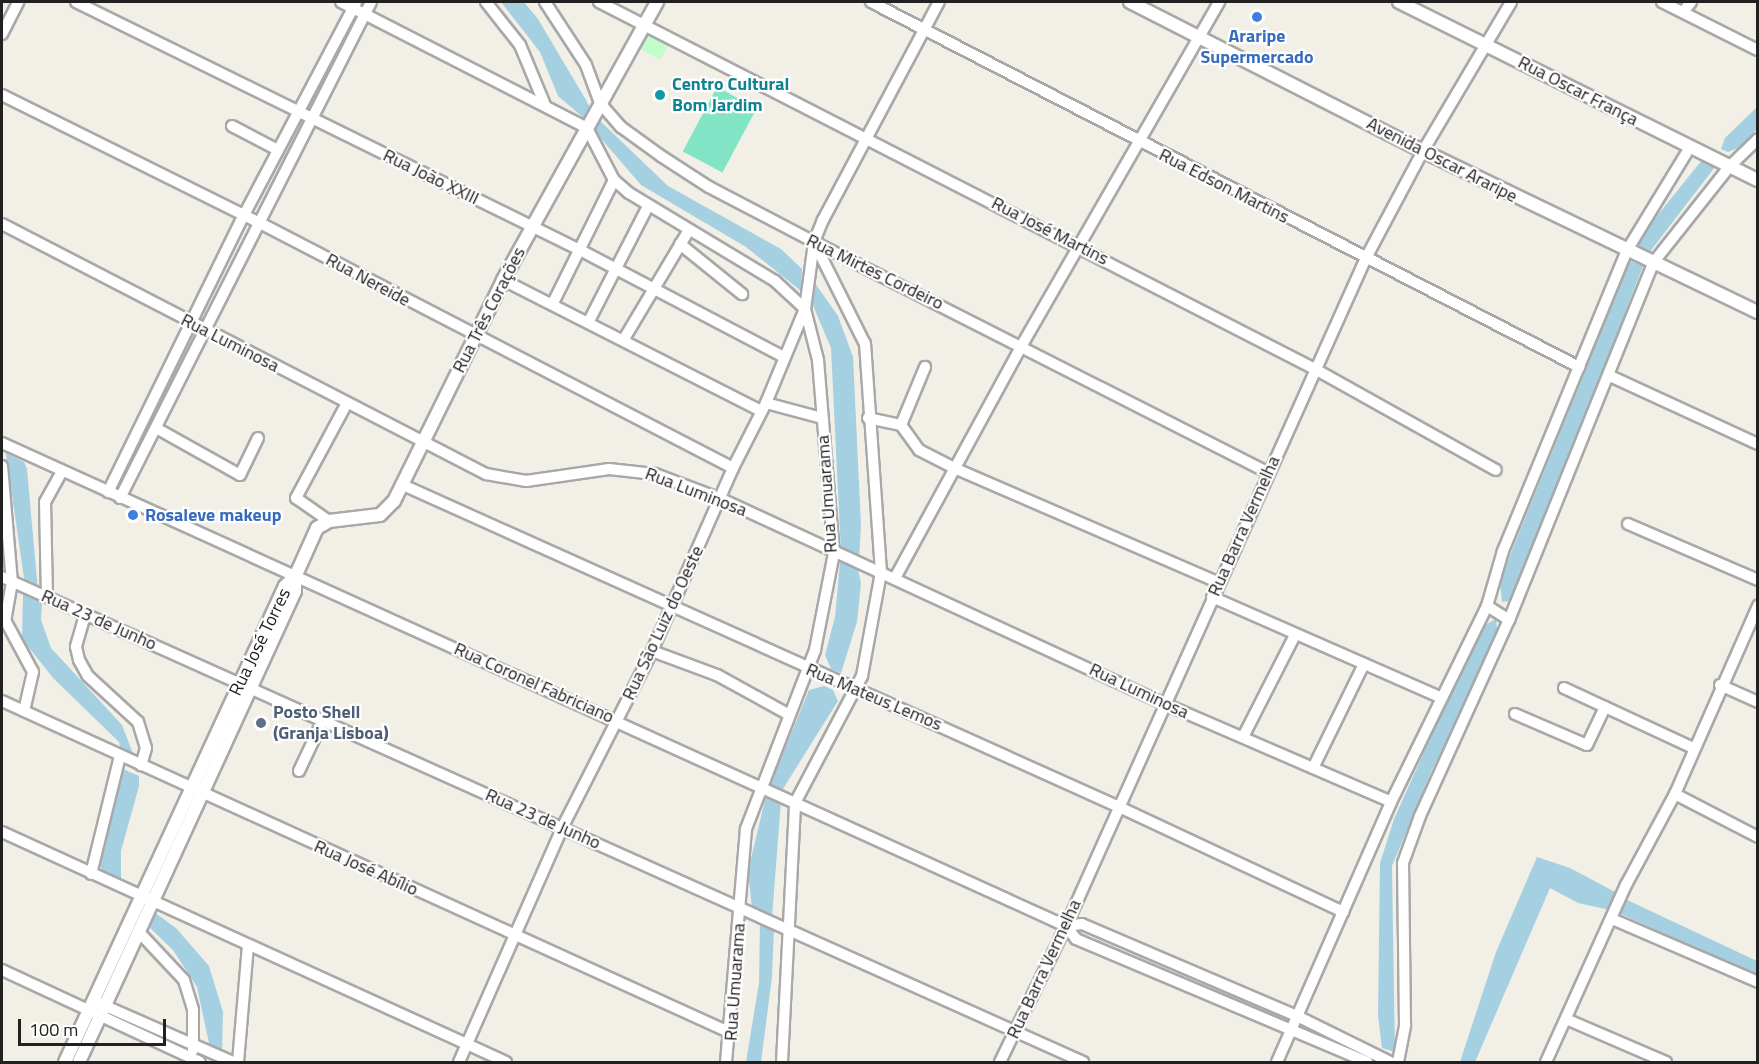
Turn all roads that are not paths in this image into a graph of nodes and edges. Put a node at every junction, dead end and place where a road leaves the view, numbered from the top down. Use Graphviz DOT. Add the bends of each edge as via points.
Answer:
graph roads {
  1 [pos="18,2"];
  2 [pos="76,2"];
  3 [pos="341,2"];
  4 [pos="371,2"];
  5 [pos="486,2"];
  6 [pos="545,2"];
  7 [pos="599,2"];
  8 [pos="657,2"];
  9 [pos="871,2"];
  10 [pos="939,2"];
  11 [pos="1130,2"];
  12 [pos="1219,2"];
  13 [pos="1399,2"];
  14 [pos="1511,2"];
  15 [pos="1662,2"];
  16 [pos="1691,2"];
  17 [pos="356,5"];
  18 [pos="1683,12"];
  19 [pos="365,13"];
  20 [pos="644,26"];
  21 [pos="925,28"];
  22 [pos="2,34"];
  23 [pos="1200,37"];
  24 [pos="1486,44"];
  25 [pos="1758,50"];
  26 [pos="2,95"];
  27 [pos="600,104"];
  28 [pos="545,105"];
  29 [pos="298,111"];
  30 [pos="311,118"];
  31 [pos="232,126"];
  32 [pos="586,128"];
  33 [pos="868,136"];
  34 [pos="1758,139"];
  35 [pos="1136,141"];
  36 [pos="1690,147"];
  37 [pos="278,150"];
  38 [pos="1423,151"];
  39 [pos="1729,167"];
  40 [pos="614,180"];
  41 [pos="1758,180"];
  42 [pos="648,206"];
  43 [pos="244,215"];
  44 [pos="258,222"];
  45 [pos="2,224"];
  46 [pos="532,226"];
  47 [pos="689,230"];
  48 [pos="814,242"];
  49 [pos="680,244"];
  50 [pos="1078,245"];
  51 [pos="580,250"];
  52 [pos="1626,252"];
  53 [pos="1366,258"];
  54 [pos="1653,263"];
  55 [pos="616,269"];
  56 [pos="503,280"];
  57 [pos="653,289"];
  58 [pos="742,294"];
  59 [pos="553,303"];
  60 [pos="805,309"];
  61 [pos="1758,312"];
  62 [pos="589,321"];
  63 [pos="194,324"];
  64 [pos="205,330"];
  65 [pos="476,336"];
  66 [pos="624,339"];
  67 [pos="1022,345"];
  68 [pos="784,357"];
  69 [pos="1579,367"];
  70 [pos="925,368"];
  71 [pos="1315,369"];
  72 [pos="1610,376"];
  73 [pos="347,403"];
  74 [pos="764,407"];
  75 [pos="822,418"];
  76 [pos="868,418"];
  77 [pos="901,425"];
  78 [pos="156,428"];
  79 [pos="258,438"];
  80 [pos="424,442"];
  81 [pos="2,443"];
  82 [pos="1758,444"];
  83 [pos="2,466"];
  84 [pos="733,468"];
  85 [pos="954,468"];
  86 [pos="1496,470"];
  87 [pos="62,471"];
  88 [pos="1268,472"];
  89 [pos="403,485"];
  90 [pos="108,492"];
  91 [pos="120,498"];
  92 [pos="721,499"];
  93 [pos="329,521"];
  94 [pos="1628,524"];
  95 [pos="834,554"];
  96 [pos="881,572"];
  97 [pos="295,577"];
  98 [pos="895,578"];
  99 [pos="7,579"];
  100 [pos="1758,580"];
  101 [pos="1217,582"];
  102 [pos="47,597"];
  103 [pos="1212,597"];
  104 [pos="1487,606"];
  105 [pos="1758,606"];
  106 [pos="671,607"];
  107 [pos="85,615"];
  108 [pos="1509,620"];
  109 [pos="1295,635"];
  110 [pos="652,651"];
  111 [pos="1364,664"];
  112 [pos="808,669"];
  113 [pos="245,685"];
  114 [pos="1720,685"];
  115 [pos="856,688"];
  116 [pos="1564,688"];
  117 [pos="1440,698"];
  118 [pos="2,701"];
  119 [pos="1758,702"];
  120 [pos="1165,704"];
  121 [pos="1605,707"];
  122 [pos="24,711"];
  123 [pos="788,714"];
  124 [pos="1515,714"];
  125 [pos="323,720"];
  126 [pos="617,720"];
  127 [pos="1242,737"];
  128 [pos="1693,748"];
  129 [pos="120,756"];
  130 [pos="141,765"];
  131 [pos="1313,768"];
  132 [pos="299,771"];
  133 [pos="760,786"];
  134 [pos="196,791"];
  135 [pos="1675,794"];
  136 [pos="1391,802"];
  137 [pos="795,803"];
  138 [pos="1117,806"];
  139 [pos="562,828"];
  140 [pos="2,832"];
  141 [pos="1758,837"];
  142 [pos="91,874"];
  143 [pos="148,898"];
  144 [pos="740,907"];
  145 [pos="1343,912"];
  146 [pos="1612,919"];
  147 [pos="1066,926"];
  148 [pos="787,928"];
  149 [pos="138,931"];
  150 [pos="517,936"];
  151 [pos="248,945"];
  152 [pos="2,970"];
  153 [pos="1758,982"];
  154 [pos="97,1010"];
  155 [pos="1297,1016"];
  156 [pos="1566,1019"];
  157 [pos="1292,1029"];
  158 [pos="1013,1032"];
  159 [pos="731,1033"];
  160 [pos="194,1044"];
  161 [pos="467,1045"];
  162 [pos="195,1061"];
  163 [pos="1386,1061"];
  164 [pos="65,1062"];
  165 [pos="79,1062"];
  166 [pos="233,1062"];
  167 [pos="238,1062"];
  168 [pos="459,1062"];
  169 [pos="506,1062"];
  170 [pos="726,1062"];
  171 [pos="783,1062"];
  172 [pos="1000,1062"];
  173 [pos="1083,1062"];
  174 [pos="1277,1062"];
  175 [pos="1367,1062"];
  176 [pos="1398,1062"];
  177 [pos="1546,1062"];
  178 [pos="1666,1062"];
  1 -- 22 [label="street"];
  2 -- 29 [label="street, Rua João XXIII"];
  3 -- 17 [label="street"];
  4 -- 19 [label="street"];
  5 -- 28 [label="street" via="520,45"];
  6 -- 27 [label="street, Rua Mirtes Cordeiro" via="586,65"];
  7 -- 20 [label="street, Rua José Martins"];
  8 -- 20 [label="street, Rua Três Corações"];
  9 -- 21 [label="street, Rua Edson Martins"];
  10 -- 21 [label="street, Rua São Luiz do Oeste"];
  11 -- 23 [label="street, Avenida Oscar Araripe"];
  12 -- 23 [label="street"];
  13 -- 24 [label="street, Rua Oscar França"];
  14 -- 24 [label="street, Rua Barra Vermelha"];
  15 -- 18 [label="street"];
  16 -- 18 [label="street"];
  17 -- 19 [label="street"];
  17 -- 29 [label="street"];
  18 -- 25 [label="street"];
  19 -- 28 [label="street"];
  19 -- 30 [label="street"];
  20 -- 27 [label="street, Rua Três Corações"];
  20 -- 33 [label="street, Rua José Martins"];
  21 -- 33 [label="street, Rua São Luiz do Oeste"];
  21 -- 35 [label="street, Rua Edson Martins"];
  23 -- 35 [label="street"];
  23 -- 38 [label="street, Avenida Oscar Araripe"];
  24 -- 36 [label="street, Rua Oscar França"];
  24 -- 38 [label="street, Rua Barra Vermelha"];
  26 -- 43 [label="street, Rua Nereide"];
  27 -- 32 [label="street, Rua Três Corações"];
  27 -- 48 [label="street, Rua Mirtes Cordeiro" via="621,127 709,187"];
  28 -- 32 [label="street"];
  29 -- 30 [label="street, Rua João XXIII"];
  29 -- 37 [label="street"];
  30 -- 44 [label="street"];
  30 -- 46 [label="street, Rua João XXIII"];
  31 -- 37 [label="street"];
  32 -- 40 [label="street, Rua Umuarama"];
  32 -- 46 [label="street, Rua Três Corações"];
  33 -- 48 [label="street, Rua São Luiz do Oeste"];
  33 -- 50 [label="street, Rua José Martins"];
  34 -- 39 [label="street"];
  35 -- 50 [label="street"];
  35 -- 53 [label="street, Rua Edson Martins"];
  36 -- 39 [label="street, Rua Oscar França"];
  36 -- 52 [label="street"];
  37 -- 43 [label="street"];
  38 -- 52 [label="street, Avenida Oscar Araripe"];
  38 -- 53 [label="street, Rua Barra Vermelha"];
  39 -- 41 [label="street, Rua Oscar França"];
  39 -- 54 [label="street"];
  40 -- 42 [label="street, Rua Umuarama"];
  40 -- 51 [label="street"];
  42 -- 47 [label="street, Rua Umuarama"];
  42 -- 55 [label="street"];
  43 -- 44 [label="street, Rua Nereide"];
  43 -- 63 [label="street"];
  44 -- 64 [label="street"];
  44 -- 65 [label="street, Rua Nereide"];
  45 -- 63 [label="street, Rua Luminosa"];
  46 -- 51 [label="street, Rua João XXIII"];
  46 -- 56 [label="street, Rua Três Corações"];
  47 -- 49 [label="street"];
  47 -- 60 [label="street, Rua Umuarama" via="775,280"];
  48 -- 60 [label="street, Rua São Luiz do Oeste"];
  48 -- 67 [label="street, Rua Mirtes Cordeiro"];
  48 -- 76 [label="street" via="865,344"];
  49 -- 57 [label="street"];
  49 -- 58 [label="street"];
  50 -- 67 [label="street"];
  50 -- 71 [label="street, Rua José Martins"];
  51 -- 55 [label="street, Rua João XXIII"];
  51 -- 59 [label="street"];
  52 -- 54 [label="street, Avenida Oscar Araripe"];
  52 -- 69 [label="street"];
  53 -- 69 [label="street, Rua Edson Martins"];
  53 -- 71 [label="street, Rua Barra Vermelha"];
  54 -- 61 [label="street, Avenida Oscar Araripe"];
  54 -- 72 [label="street"];
  55 -- 57 [label="street, Rua João XXIII"];
  55 -- 62 [label="street"];
  56 -- 59 [label="street"];
  56 -- 65 [label="street, Rua Três Corações"];
  57 -- 66 [label="street"];
  57 -- 68 [label="street, Rua João XXIII"];
  59 -- 62 [label="street"];
  60 -- 68 [label="street, Rua São Luiz do Oeste"];
  60 -- 75 [label="street, Rua Umuarama" via="815,342"];
  62 -- 66 [label="street"];
  63 -- 64 [label="street, Rua Luminosa"];
  63 -- 90 [label="street"];
  64 -- 73 [label="street, Rua Luminosa"];
  64 -- 78 [label="street"];
  65 -- 80 [label="street, Rua Três Corações"];
  65 -- 84 [label="street, Rua Nereide"];
  66 -- 74 [label="street"];
  67 -- 85 [label="street"];
  67 -- 88 [label="street, Rua Mirtes Cordeiro"];
  68 -- 74 [label="street, Rua São Luiz do Oeste"];
  69 -- 104 [label="street" via="1503,551"];
  70 -- 77 [label="street"];
  71 -- 86 [label="street, Rua José Martins"];
  71 -- 88 [label="street, Rua Barra Vermelha"];
  72 -- 82 [label="street"];
  72 -- 108 [label="street"];
  73 -- 80 [label="street, Rua Luminosa"];
  73 -- 93 [label="street" via="296,498"];
  74 -- 75 [label="street"];
  74 -- 84 [label="street, Rua São Luiz do Oeste"];
  75 -- 95 [label="street, Rua Umuarama"];
  76 -- 77 [label="street"];
  76 -- 96 [label="street"];
  77 -- 85 [label="street" via="919,450"];
  78 -- 79 [label="street" via="240,475"];
  78 -- 91 [label="street"];
  80 -- 89 [label="street, Rua Três Corações"];
  80 -- 92 [label="street, Rua Luminosa" via="501,479 526,481 628,468"];
  81 -- 87 [label="street, Rua Coronel Fabriciano"];
  83 -- 99 [label="street"];
  84 -- 92 [label="street, Rua São Luiz do Oeste"];
  85 -- 98 [label="street"];
  85 -- 101 [label="street"];
  87 -- 90 [label="street, Rua Coronel Fabriciano"];
  87 -- 102 [label="street" via="45,502"];
  88 -- 101 [label="street, Rua Barra Vermelha"];
  89 -- 93 [label="street, Rua Três Corações" via="380,515"];
  89 -- 106 [label="street, Rua Mateus Lemos"];
  90 -- 91 [label="street, Rua Coronel Fabriciano"];
  91 -- 97 [label="street, Rua Coronel Fabriciano"];
  92 -- 95 [label="street, Rua Luminosa"];
  92 -- 106 [label="street, Rua São Luiz do Oeste"];
  93 -- 97 [label="street" via="317,528"];
  94 -- 100 [label="street"];
  95 -- 96 [label="street, Rua Luminosa"];
  95 -- 112 [label="street, Rua Umuarama" via="824,619"];
  96 -- 98 [label="street, Rua Luminosa"];
  96 -- 115 [label="street" via="872,628"];
  97 -- 113 [label="street, Rua José Torres" via="285,586"];
  97 -- 126 [label="street, Rua Coronel Fabriciano"];
  98 -- 120 [label="street, Rua Luminosa"];
  99 -- 102 [label="street, Rua 23 de Junho"];
  99 -- 122 [label="street" via="5,620 33,672"];
  101 -- 103 [label="street, Rua Barra Vermelha"];
  102 -- 107 [label="street, Rua 23 de Junho"];
  103 -- 109 [label="street"];
  103 -- 120 [label="street, Rua Barra Vermelha"];
  104 -- 108 [label="street"];
  104 -- 117 [label="street"];
  105 -- 114 [label="street"];
  106 -- 110 [label="street, Rua São Luiz do Oeste"];
  106 -- 112 [label="street, Rua Mateus Lemos"];
  107 -- 113 [label="street, Rua 23 de Junho"];
  107 -- 130 [label="street" via="76,647 79,660 88,676 138,722 145,736"];
  108 -- 176 [label="street" via="1420,816 1403,863 1405,1025"];
  109 -- 111 [label="street"];
  109 -- 127 [label="street"];
  110 -- 123 [label="street" via="717,675"];
  110 -- 126 [label="street, Rua São Luiz do Oeste"];
  111 -- 117 [label="street"];
  111 -- 131 [label="street"];
  112 -- 115 [label="street, Rua Mateus Lemos"];
  112 -- 123 [label="street, Rua Umuarama"];
  113 -- 125 [label="street, Rua 23 de Junho"];
  113 -- 134 [label="street, Rua José Torres"];
  114 -- 119 [label="street"];
  114 -- 128 [label="street"];
  115 -- 137 [label="street"];
  115 -- 138 [label="street, Rua Mateus Lemos"];
  116 -- 121 [label="street"];
  117 -- 136 [label="street"];
  118 -- 122 [label="street, Rua José Abílio"];
  120 -- 127 [label="street, Rua Luminosa"];
  120 -- 138 [label="street, Rua Barra Vermelha"];
  121 -- 124 [label="street" via="1587,745"];
  121 -- 128 [label="street"];
  122 -- 129 [label="street, Rua José Abílio"];
  123 -- 133 [label="street, Rua Umuarama"];
  125 -- 132 [label="street"];
  125 -- 139 [label="street, Rua 23 de Junho"];
  126 -- 133 [label="street, Rua Coronel Fabriciano"];
  126 -- 139 [label="street, Rua São Luiz do Oeste"];
  127 -- 131 [label="street, Rua Luminosa"];
  128 -- 135 [label="street"];
  129 -- 130 [label="street, Rua José Abílio"];
  129 -- 142 [label="street"];
  130 -- 134 [label="street, Rua José Abílio"];
  131 -- 136 [label="street, Rua Luminosa"];
  133 -- 137 [label="street, Rua Coronel Fabriciano"];
  133 -- 144 [label="street, Rua Umuarama" via="746,829"];
  134 -- 143 [label="street, Rua José Torres"];
  134 -- 150 [label="street, Rua José Abílio"];
  135 -- 141 [label="street"];
  135 -- 146 [label="street"];
  136 -- 145 [label="street"];
  137 -- 147 [label="street, Rua Coronel Fabriciano"];
  137 -- 148 [label="street"];
  138 -- 145 [label="street, Rua Mateus Lemos"];
  138 -- 147 [label="street, Rua Barra Vermelha"];
  139 -- 144 [label="street, Rua 23 de Junho"];
  139 -- 150 [label="street, Rua São Luiz do Oeste"];
  140 -- 142 [label="street"];
  142 -- 143 [label="street"];
  143 -- 149 [label="street, Rua José Torres"];
  143 -- 151 [label="street"];
  143 -- 154 [label="street, Rua José Torres"];
  144 -- 148 [label="street, Rua 23 de Junho"];
  144 -- 159 [label="street, Rua Umuarama"];
  145 -- 155 [label="street"];
  146 -- 153 [label="street"];
  146 -- 156 [label="street"];
  147 -- 155 [label="street, Rua Coronel Fabriciano" via="1082,924"];
  147 -- 157 [label="street, Rua Coronel Fabriciano" via="1076,939"];
  147 -- 158 [label="street, Rua Barra Vermelha"];
  148 -- 158 [label="street, Rua 23 de Junho"];
  148 -- 171 [label="street"];
  149 -- 154 [label="street, Rua José Torres"];
  149 -- 160 [label="street" via="184,980 193,1010"];
  150 -- 159 [label="street, Rua José Abílio"];
  150 -- 161 [label="street, Rua São Luiz do Oeste"];
  151 -- 161 [label="street"];
  151 -- 167 [label="street"];
  152 -- 154 [label="street"];
  154 -- 160 [label="street"];
  154 -- 162 [label="street"];
  154 -- 164 [label="street, Rua José Torres"];
  154 -- 165 [label="street, Rua José Torres"];
  155 -- 157 [label="street"];
  155 -- 163 [label="street, Rua Coronel Fabriciano"];
  156 -- 177 [label="street"];
  156 -- 178 [label="street"];
  157 -- 174 [label="street"];
  157 -- 175 [label="street, Rua Coronel Fabriciano"];
  158 -- 172 [label="street, Rua Barra Vermelha"];
  158 -- 173 [label="street, Rua 23 de Junho"];
  159 -- 170 [label="street, Rua Umuarama"];
  160 -- 162 [label="street"];
  160 -- 166 [label="street"];
  161 -- 168 [label="street, Rua São Luiz do Oeste"];
  161 -- 169 [label="street"];
}
